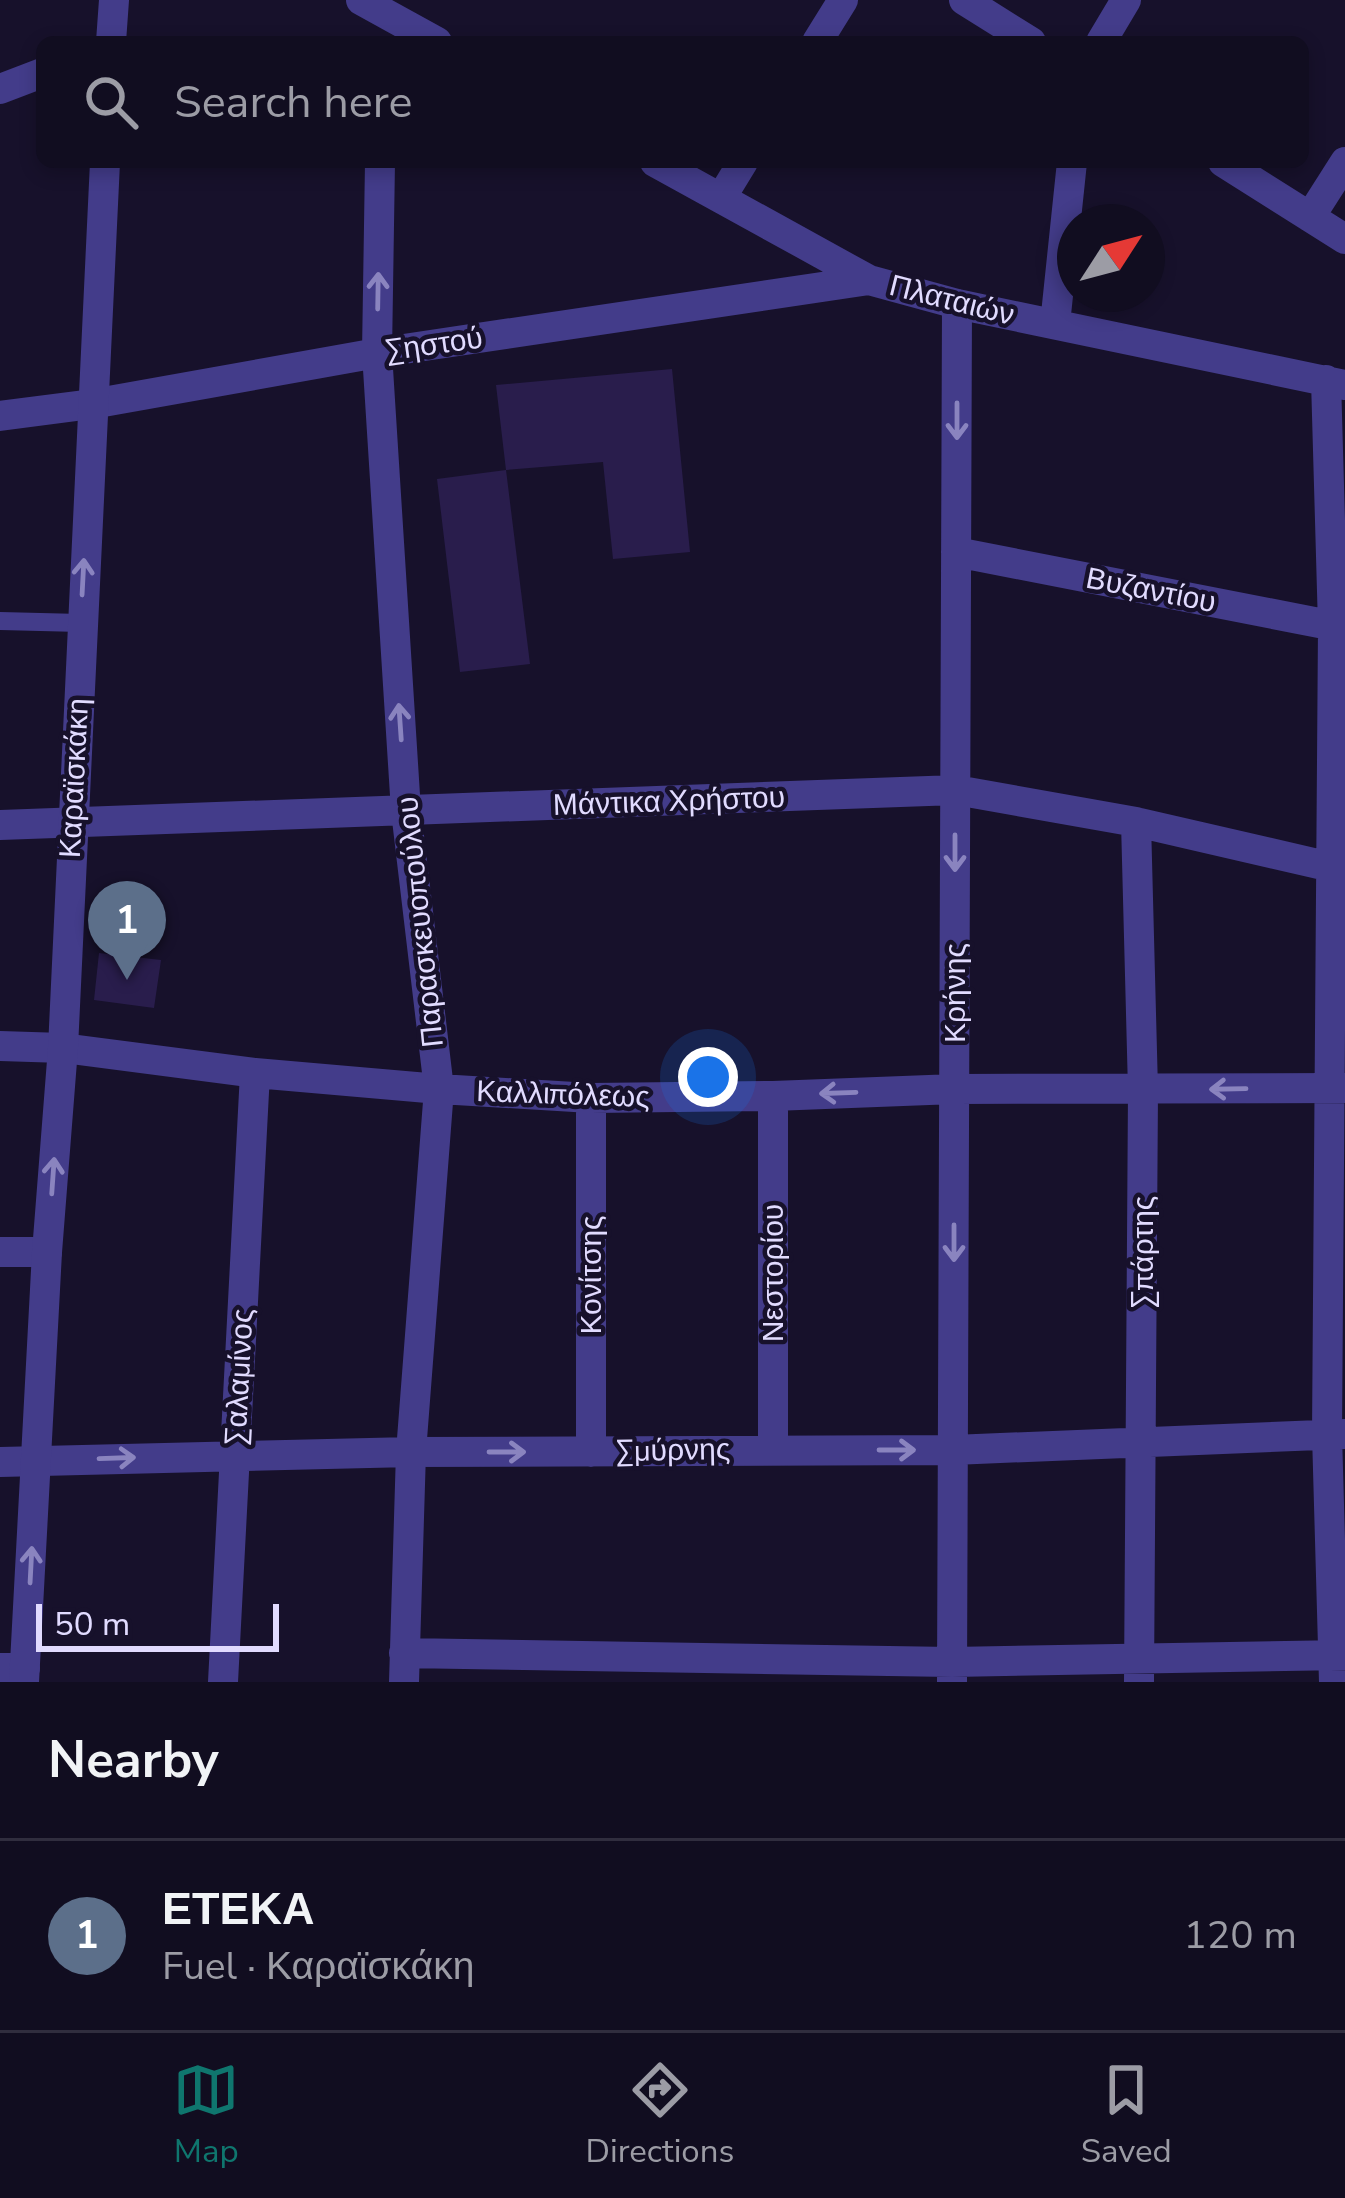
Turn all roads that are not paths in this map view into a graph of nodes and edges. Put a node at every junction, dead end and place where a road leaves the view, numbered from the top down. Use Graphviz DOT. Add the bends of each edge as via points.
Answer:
graph roads {
  1 [pos="114,0"];
  2 [pos="843,0"];
  3 [pos="964,0"];
  4 [pos="1126,0"];
  5 [pos="376,18"];
  6 [pos="111,36"];
  7 [pos="422,36"];
  8 [pos="821,36"];
  9 [pos="1021,36"];
  10 [pos="1105,36"];
  11 [pos="36,75"];
  12 [pos="0,89"];
  13 [pos="1345,162"];
  14 [pos="105,168"];
  15 [pos="380,168"];
  16 [pos="667,168"];
  17 [pos="739,168"];
  18 [pos="1071,168"];
  19 [pos="1232,168"];
  20 [pos="721,198"];
  21 [pos="1310,217"];
  22 [pos="1345,239"];
  23 [pos="869,280"];
  24 [pos="957,304"];
  25 [pos="1055,324"];
  26 [pos="376,353"];
  27 [pos="1335,382"];
  28 [pos="92,404"];
  29 [pos="0,416"];
  30 [pos="956,552"];
  31 [pos="0,621"];
  32 [pos="81,623"];
  33 [pos="1339,627"];
  34 [pos="956,790"];
  35 [pos="406,812"];
  36 [pos="1136,821"];
  37 [pos="71,824"];
  38 [pos="0,825"];
  39 [pos="1331,868"];
  40 [pos="0,1046"];
  41 [pos="63,1048"];
  42 [pos="255,1073"];
  43 [pos="1336,1088"];
  44 [pos="439,1089"];
  45 [pos="955,1089"];
  46 [pos="1143,1090"];
  47 [pos="773,1096"];
  48 [pos="591,1098"];
  49 [pos="0,1252"];
  50 [pos="47,1252"];
  51 [pos="1336,1434"];
  52 [pos="1143,1443"];
  53 [pos="773,1449"];
  54 [pos="953,1450"];
  55 [pos="410,1452"];
  56 [pos="591,1452"];
  57 [pos="235,1454"];
  58 [pos="36,1461"];
  59 [pos="0,1462"];
  60 [pos="1338,1664"];
  61 [pos="404,1668"];
  62 [pos="753,1671"];
  63 [pos="952,1672"];
  64 [pos="1139,1672"];
  65 [pos="16,1673"];
  66 [pos="224,1682"];
  1 -- 6 [label="street"];
  2 -- 8 [label="street"];
  3 -- 9 [label="street"];
  4 -- 10 [label="street"];
  5 -- 7 [label="street"];
  11 -- 12 [label="street"];
  13 -- 21 [label="street"];
  14 -- 28 [label="street, Καραϊσκάκη"];
  26 -- 15 [label="street, Παρασκευοπούλου, one-way"];
  16 -- 20 [label="street, Πλαταιών"];
  17 -- 20 [label="street"];
  18 -- 25 [label="street"];
  19 -- 21 [label="street"];
  20 -- 23 [label="street, Πλαταιών"];
  21 -- 22 [label="street"];
  23 -- 24 [label="street, Πλαταιών"];
  23 -- 26 [label="street, Σηστού"];
  24 -- 25 [label="street, Πλαταιών"];
  24 -- 30 [label="street, Κρήνης, one-way"];
  25 -- 27 [label="street, Πλαταιών"];
  26 -- 28 [label="street, Σηστού"];
  35 -- 26 [label="street, Παρασκευοπούλου, one-way"];
  27 -- 33 [label="street"];
  28 -- 29 [label="street, Σηστού"];
  32 -- 28 [label="street, Καραϊσκάκη, one-way"];
  30 -- 33 [label="street, Βυζαντίου"];
  30 -- 34 [label="street, Κρήνης"];
  31 -- 32 [label="lane"];
  32 -- 37 [label="street, Καραϊσκάκη"];
  33 -- 39 [label="street"];
  34 -- 35 [label="street, Μάντικα Χρήστου"];
  34 -- 36 [label="street, Μάντικα Χρήστου"];
  34 -- 45 [label="street, Κρήνης, one-way"];
  35 -- 37 [label="street, Μάντικα Χρήστου"];
  35 -- 44 [label="street, Παρασκευοπούλου"];
  36 -- 39 [label="street, Μάντικα Χρήστου"];
  36 -- 46 [label="street, Σπάρτης"];
  37 -- 38 [label="street, Μάντικα Χρήστου"];
  37 -- 41 [label="street, Καραϊσκάκη"];
  39 -- 43 [label="street"];
  40 -- 41 [label="street, Καλλιπόλεως"];
  41 -- 42 [label="street, Καλλιπόλεως"];
  50 -- 41 [label="street, Καραϊσκάκη, one-way"];
  42 -- 44 [label="street, Καλλιπόλεως"];
  42 -- 57 [label="street, Σαλαμίνος"];
  43 -- 46 [label="street, Καλλιπόλεως, one-way"];
  43 -- 51 [label="street"];
  44 -- 48 [label="street, Καλλιπόλεως"];
  44 -- 55 [label="street, Παρασκευοπούλου"];
  45 -- 46 [label="street, Καλλιπόλεως"];
  45 -- 47 [label="street, Καλλιπόλεως, one-way"];
  45 -- 54 [label="street, Κρήνης, one-way"];
  46 -- 52 [label="street, Σπάρτης"];
  47 -- 48 [label="street, Καλλιπόλεως"];
  47 -- 53 [label="street, Νεστορίου"];
  48 -- 56 [label="street, Κονίτσης"];
  49 -- 50 [label="street"];
  50 -- 58 [label="street, Καραϊσκάκη"];
  51 -- 52 [label="street, Σμύρνης"];
  51 -- 60 [label="street"];
  52 -- 54 [label="street, Σμύρνης"];
  52 -- 64 [label="street, Σπάρτης"];
  53 -- 54 [label="street, Σμύρνης, one-way"];
  53 -- 56 [label="street, Σμύρνης"];
  54 -- 63 [label="street, Κρήνης"];
  55 -- 56 [label="street, Σμύρνης, one-way"];
  55 -- 57 [label="street, Σμύρνης"];
  55 -- 61 [label="street, Παρασκευοπούλου"];
  58 -- 57 [label="street, Σμύρνης, one-way"];
  57 -- 66 [label="street, Σαλαμίνος"];
  58 -- 59 [label="street, Σμύρνης"];
  65 -- 58 [label="street, Καραϊσκάκη, one-way"];
  60 -- 64 [label="street"];
  61 -- 62 [label="street"];
  62 -- 63 [label="street"];
  63 -- 64 [label="street"];
}
